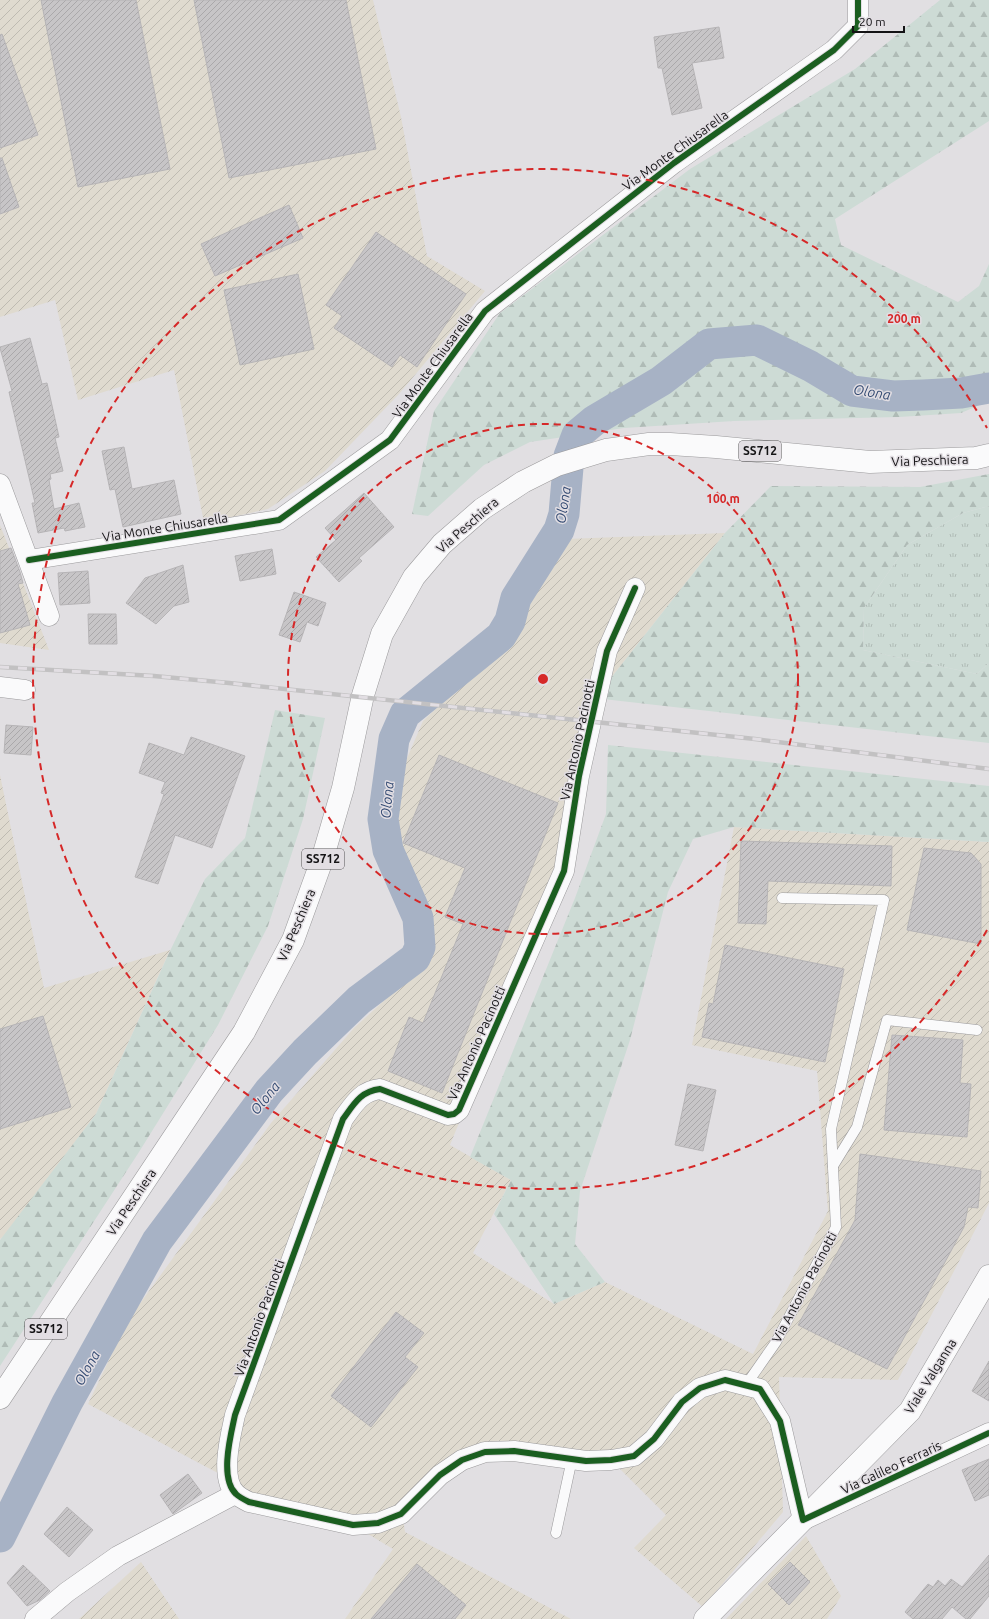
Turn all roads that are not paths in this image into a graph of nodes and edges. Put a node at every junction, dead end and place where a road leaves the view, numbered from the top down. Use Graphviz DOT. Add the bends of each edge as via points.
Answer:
graph roads {
  1 [pos="858,0"];
  2 [pos="989,455"];
  3 [pos="0,484"];
  4 [pos="5,511"];
  5 [pos="29,560"];
  6 [pos="635,588"];
  7 [pos="49,616"];
  8 [pos="0,687"];
  9 [pos="25,690"];
  10 [pos="782,898"];
  11 [pos="977,1030"];
  12 [pos="833,1166"];
  13 [pos="989,1276"];
  14 [pos="746,1385"];
  15 [pos="0,1398"];
  16 [pos="989,1433"];
  17 [pos="572,1458"];
  18 [pos="235,1494"];
  19 [pos="803,1520"];
  20 [pos="556,1533"];
  21 [pos="36,1619"];
  22 [pos="705,1619"];
  1 -- 5 [label="street, Via Monte Chiusarella" via="858,26 834,50 674,163 485,311 390,440 279,520"];
  2 -- 15 [label="main road, Via Peschiera / SS712" via="976,458 870,462 716,447 649,444 606,450 564,463 500,496 461,527 428,560 404,593 382,634 363,695 343,788 322,860 293,940 244,1032"];
  3 -- 4 [label="street"];
  4 -- 5 [label="street"];
  5 -- 7 [label="street"];
  6 -- 18 [label="street, Via Antonio Pacinotti" via="607,652 579,776 564,872 459,1110 448,1115 380,1089 369,1090 358,1098 343,1119 235,1415 227,1457 229,1479"];
  8 -- 9 [label="street"];
  10 -- 12 [label="lane, Via Antonio Pacinotti" via="884,900 831,1129"];
  11 -- 12 [label="lane" via="887,1020 857,1127"];
  12 -- 14 [label="lane, Via Antonio Pacinotti" via="836,1227 776,1342"];
  13 -- 19 [label="main road, Viale Valganna" via="910,1411"];
  14 -- 17 [label="street" via="726,1380 700,1388 682,1402 654,1439 634,1456 611,1460"];
  14 -- 19 [label="street" via="760,1389 780,1421"];
  16 -- 19 [label="street, Via Galileo Ferraris"];
  17 -- 18 [label="street" via="514,1451 486,1452 462,1460 440,1475 401,1514 378,1523 353,1525 249,1502"];
  17 -- 20 [label="lane"];
  18 -- 21 [label="street" via="118,1556 67,1592"];
  19 -- 22 [label="main road, Viale Valganna"];
}
